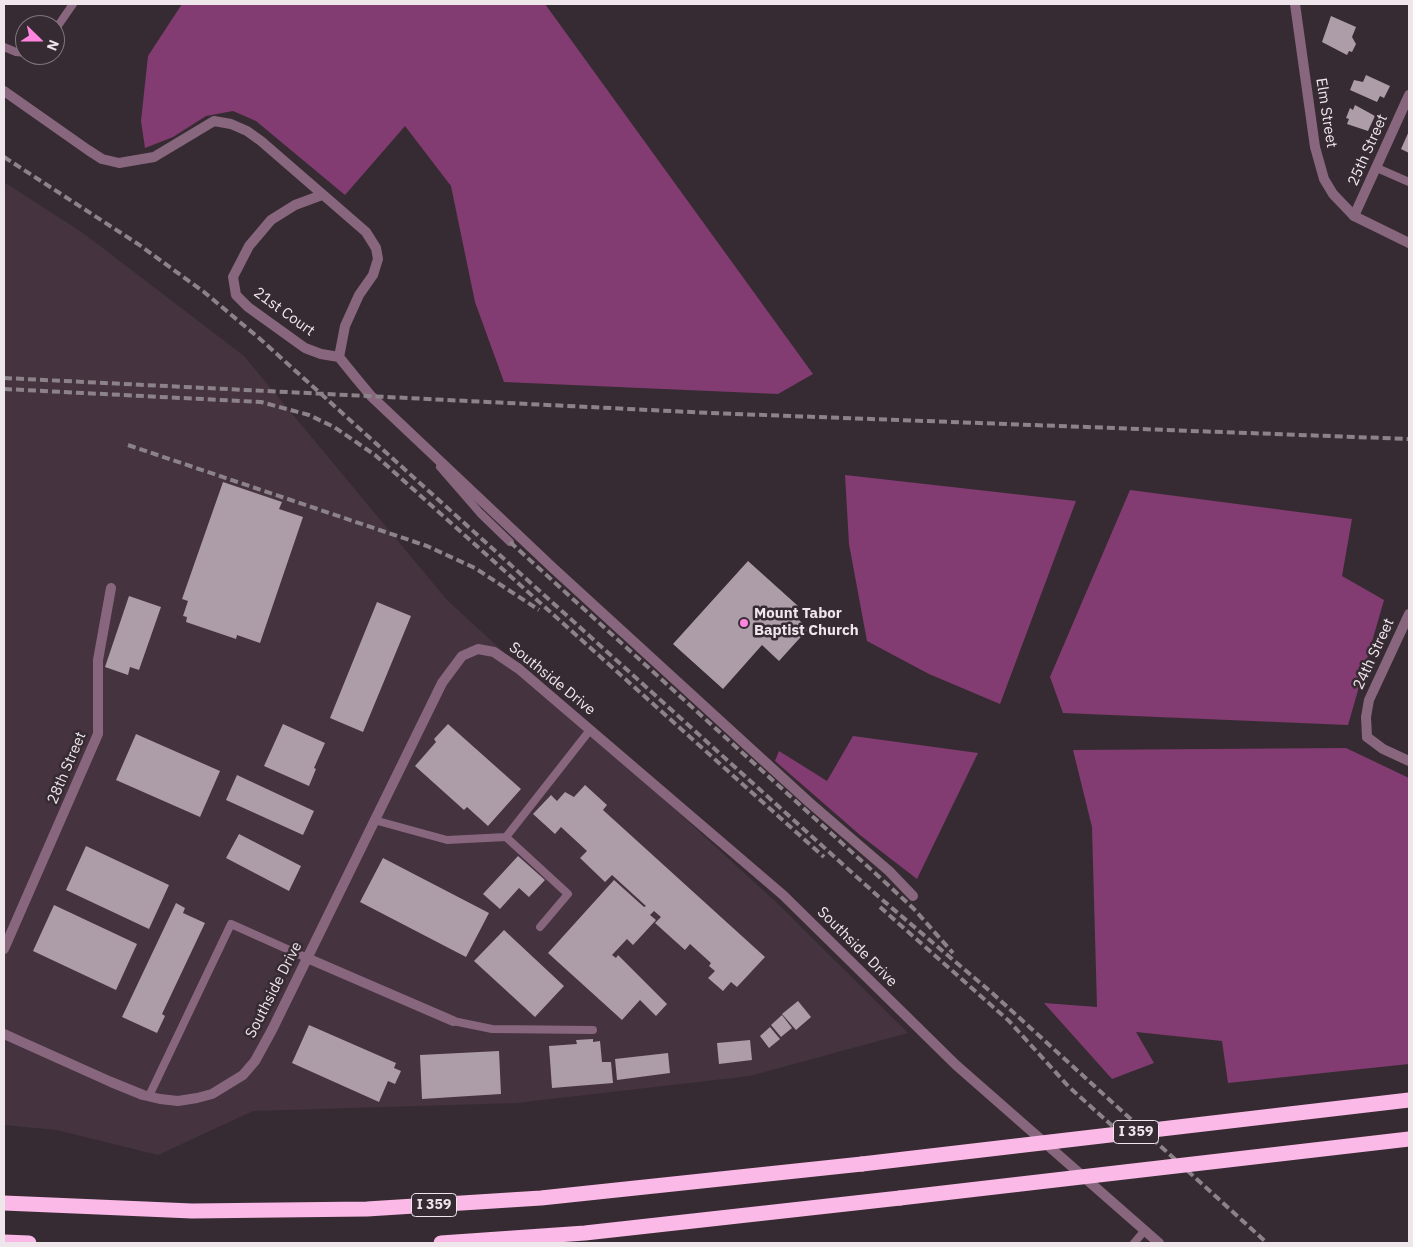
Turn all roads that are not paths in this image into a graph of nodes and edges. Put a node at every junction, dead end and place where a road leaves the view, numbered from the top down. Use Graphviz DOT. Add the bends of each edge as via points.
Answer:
graph roads {
  1 [pos="73,4"];
  2 [pos="1295,4"];
  3 [pos="65,16"];
  4 [pos="4,91"];
  5 [pos="1409,95"];
  6 [pos="1377,168"];
  7 [pos="1409,182"];
  8 [pos="322,195"];
  9 [pos="1354,216"];
  10 [pos="1409,244"];
  11 [pos="339,357"];
  12 [pos="414,437"];
  13 [pos="510,542"];
  14 [pos="111,588"];
  15 [pos="1409,614"];
  16 [pos="590,730"];
  17 [pos="1409,761"];
  18 [pos="374,820"];
  19 [pos="506,837"];
  20 [pos="913,896"];
  21 [pos="540,927"];
  22 [pos="4,949"];
  23 [pos="307,958"];
  24 [pos="453,1021"];
  25 [pos="594,1030"];
  26 [pos="4,1034"];
  27 [pos="149,1096"];
  28 [pos="1409,1100"];
  29 [pos="1409,1139"];
  30 [pos="4,1203"];
  31 [pos="1145,1230"];
  32 [pos="4,1242"];
  33 [pos="29,1243"];
  34 [pos="441,1243"];
  35 [pos="1134,1243"];
  36 [pos="1159,1243"];
  1 -- 3 [label="lane"];
  2 -- 9 [label="street, Elm Street" via="1319,163 1333,194"];
  4 -- 8 [label="street" via="102,159 120,163 154,157 214,121 231,124 261,141"];
  5 -- 6 [label="street, 25th Street"];
  6 -- 7 [label="lane"];
  6 -- 9 [label="street, 25th Street"];
  8 -- 11 [label="street" via="366,232 376,248 378,259 373,276 359,295 345,326"];
  8 -- 11 [label="street, 21st Court" via="295,205 271,220 249,246 233,277 236,295 248,307 305,348"];
  9 -- 10 [label="street, Elm Street"];
  11 -- 12 [label="street" via="371,396"];
  12 -- 13 [label="lane" via="480,513"];
  12 -- 20 [label="street"];
  14 -- 22 [label="street, 28th Street" via="98,660 98,734"];
  15 -- 17 [label="street, 24th Street" via="1369,700 1366,718 1367,737"];
  16 -- 18 [label="street, Southside Drive" via="507,660 494,652 478,649 462,656 442,684"];
  16 -- 19 [label="lane"];
  16 -- 31 [label="street, Southside Drive" via="783,895 956,1065"];
  18 -- 19 [label="lane" via="446,840"];
  18 -- 23 [label="street, Southside Drive"];
  19 -- 21 [label="lane" via="568,894"];
  23 -- 24 [label="street"];
  23 -- 27 [label="street, Southside Drive" via="255,1061 243,1075 212,1094 197,1098 178,1101"];
  23 -- 27 [label="lane" via="231,924"];
  24 -- 25 [label="lane" via="492,1029"];
  26 -- 27 [label="street, Southside Drive"];
  28 -- 30 [label="highway, I 359, bridge" via="541,1198 367,1209 192,1211"];
  29 -- 34 [label="highway, bridge" via="585,1233"];
  31 -- 35 [label="lane"];
  31 -- 36 [label="street, Southside Drive"];
  32 -- 33 [label="highway"];
}
